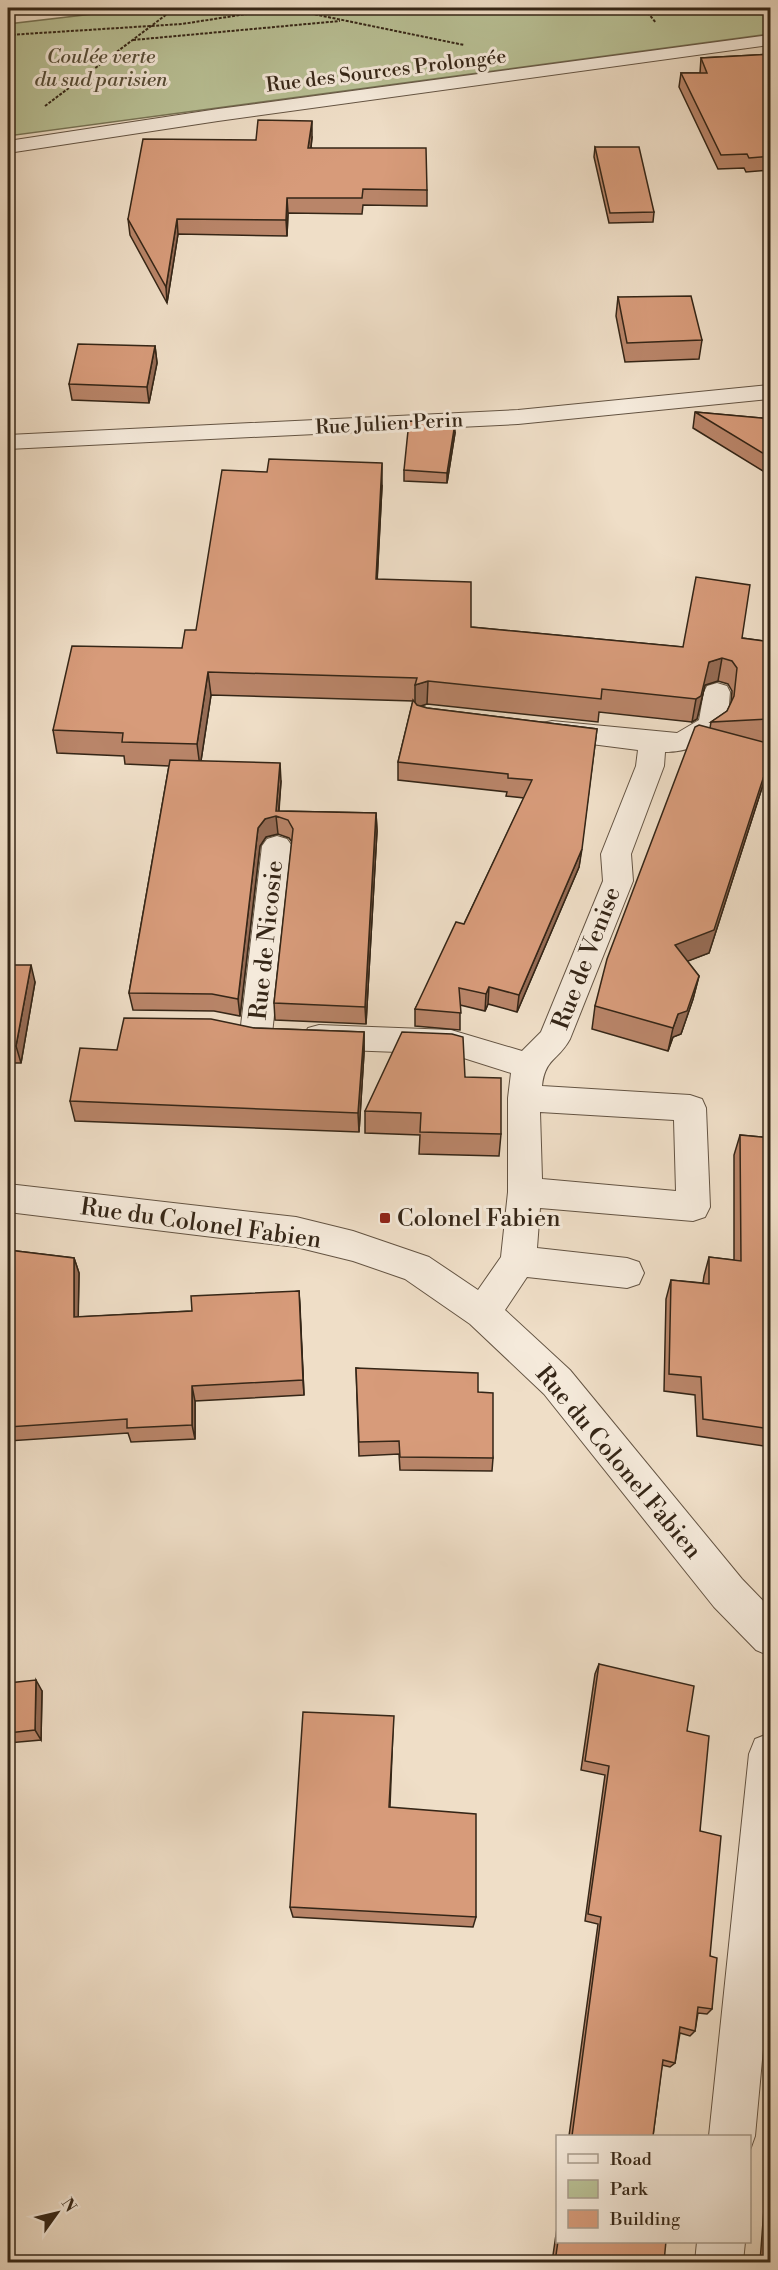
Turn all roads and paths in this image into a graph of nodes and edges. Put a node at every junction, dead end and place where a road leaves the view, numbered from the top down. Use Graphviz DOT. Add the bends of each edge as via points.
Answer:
graph roads {
  1 [pos="175,8"];
  2 [pos="285,8"];
  3 [pos="345,20"];
  4 [pos="147,28"];
  5 [pos="8,35"];
  6 [pos="132,40"];
  7 [pos="771,40"];
  8 [pos="469,46"];
  9 [pos="15,145"];
  10 [pos="771,392"];
  11 [pos="8,442"];
  12 [pos="717,692"];
  13 [pos="522,727"];
  14 [pos="652,742"];
  15 [pos="277,846"];
  16 [pos="225,1027"];
  17 [pos="256,1034"];
  18 [pos="526,1082"];
  19 [pos="525,1192"];
  20 [pos="8,1198"];
  21 [pos="518,1261"];
  22 [pos="627,1273"];
  23 [pos="483,1313"];
  24 [pos="771,1636"];
  25 [pos="771,1754"];
  26 [pos="732,2135"];
  27 [pos="721,2243"];
  28 [pos="719,2262"];
  1 -- 4 [label="path"];
  2 -- 3 [label="path"];
  2 -- 4 [label="path" via="240,18"];
  3 -- 6 [label="path"];
  3 -- 8 [label="path"];
  4 -- 5 [label="path"];
  4 -- 6 [label="path"];
  6 -- 9 [label="path" via="31,115 18,128"];
  7 -- 9 [label="street, Rue des Sources Prolongée"];
  10 -- 11 [label="street, Rue Julien Perin" via="518,417"];
  12 -- 14 [label="street" via="712,725 682,743"];
  13 -- 14 [label="street"];
  14 -- 18 [label="street, Rue de Venise" via="650,766 616,854 618,881 554,1039"];
  15 -- 17 [label="street, Rue de Nicosie"];
  16 -- 17 [label="street, Rue de Nicosie"];
  17 -- 18 [label="street, Rue de Nicosie" via="451,1042"];
  18 -- 19 [label="street"];
  18 -- 19 [label="street, Rue de Nicosie" via="690,1108 693,1207"];
  19 -- 21 [label="street"];
  20 -- 23 [label="street, Rue du Colonel Fabien" via="216,1221 319,1237 417,1268"];
  21 -- 22 [label="street"];
  21 -- 23 [label="street"];
  23 -- 24 [label="street, Rue du Colonel Fabien" via="557,1382 728,1593"];
  25 -- 26 [label="street"];
  27 -- 28 [label="street"];
}
